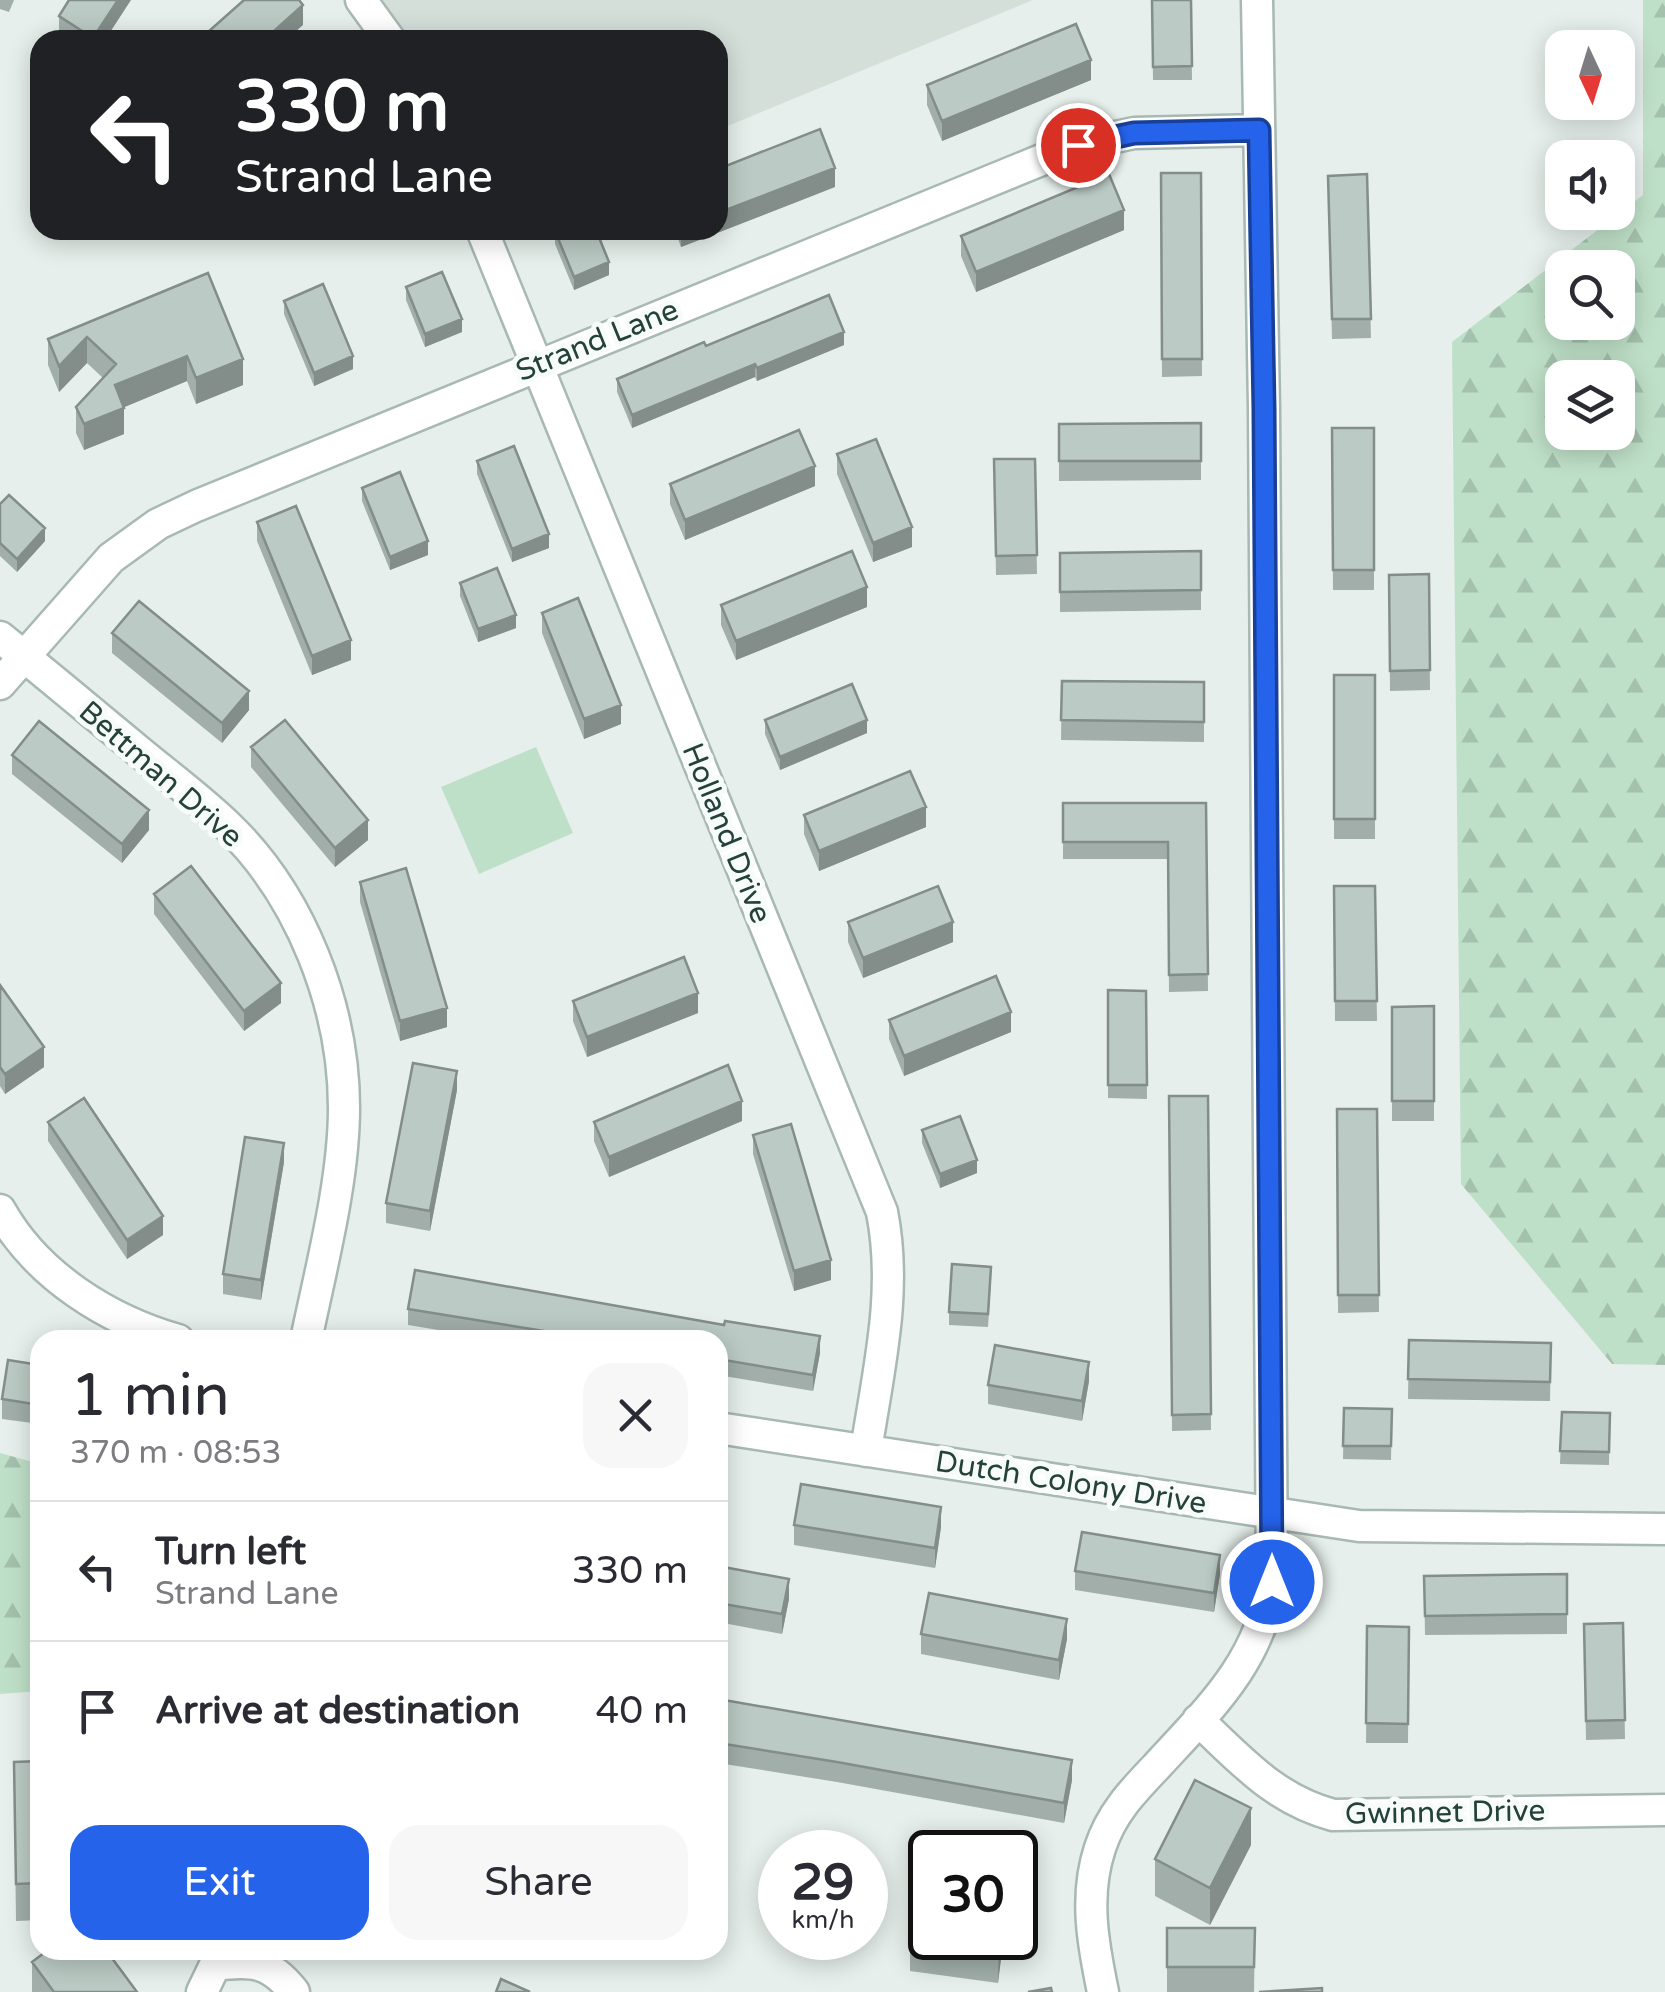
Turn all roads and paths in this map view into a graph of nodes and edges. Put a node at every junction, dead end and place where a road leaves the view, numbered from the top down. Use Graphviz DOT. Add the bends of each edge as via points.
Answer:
graph roads {
  1 [pos="361,0"];
  2 [pos="1258,0"];
  3 [pos="383,30"];
  4 [pos="1259,130"];
  5 [pos="486,240"];
  6 [pos="537,364"];
  7 [pos="11,646"];
  8 [pos="0,684"];
  9 [pos="0,1210"];
  10 [pos="151,1330"];
  11 [pos="308,1330"];
  12 [pos="728,1429"];
  13 [pos="866,1450"];
  14 [pos="1273,1512"];
  15 [pos="1665,1529"];
  16 [pos="1198,1720"];
  17 [pos="1665,1810"];
  18 [pos="207,1969"];
  19 [pos="294,1992"];
  20 [pos="1102,1992"];
  1 -- 3 [label="street"];
  2 -- 4 [label="street"];
  4 -- 6 [label="street, Strand Lane" via="1134,133 1078,145"];
  4 -- 14 [label="street"];
  5 -- 6 [label="street, Holland Drive"];
  6 -- 7 [label="street, Strand Lane" via="158,524"];
  6 -- 13 [label="street, Holland Drive" via="882,1212 890,1289"];
  7 -- 8 [label="street, Strand Lane"];
  7 -- 11 [label="street, Bettman Drive" via="229,827 264,868 316,962 337,1038 344,1104 343,1145"];
  9 -- 10 [label="street" via="63,1282"];
  12 -- 13 [label="street, Dutch Colony Drive"];
  13 -- 14 [label="street, Dutch Colony Drive"];
  14 -- 15 [label="street, Dutch Colony Drive" via="1359,1526"];
  14 -- 16 [label="street" via="1272,1582 1259,1636"];
  16 -- 17 [label="street, Gwinnet Drive" via="1276,1791 1333,1815"];
  16 -- 20 [label="street" via="1116,1810 1100,1848 1091,1930"];
  18 -- 19 [label="street" via="248,1960 282,1977"];
}
